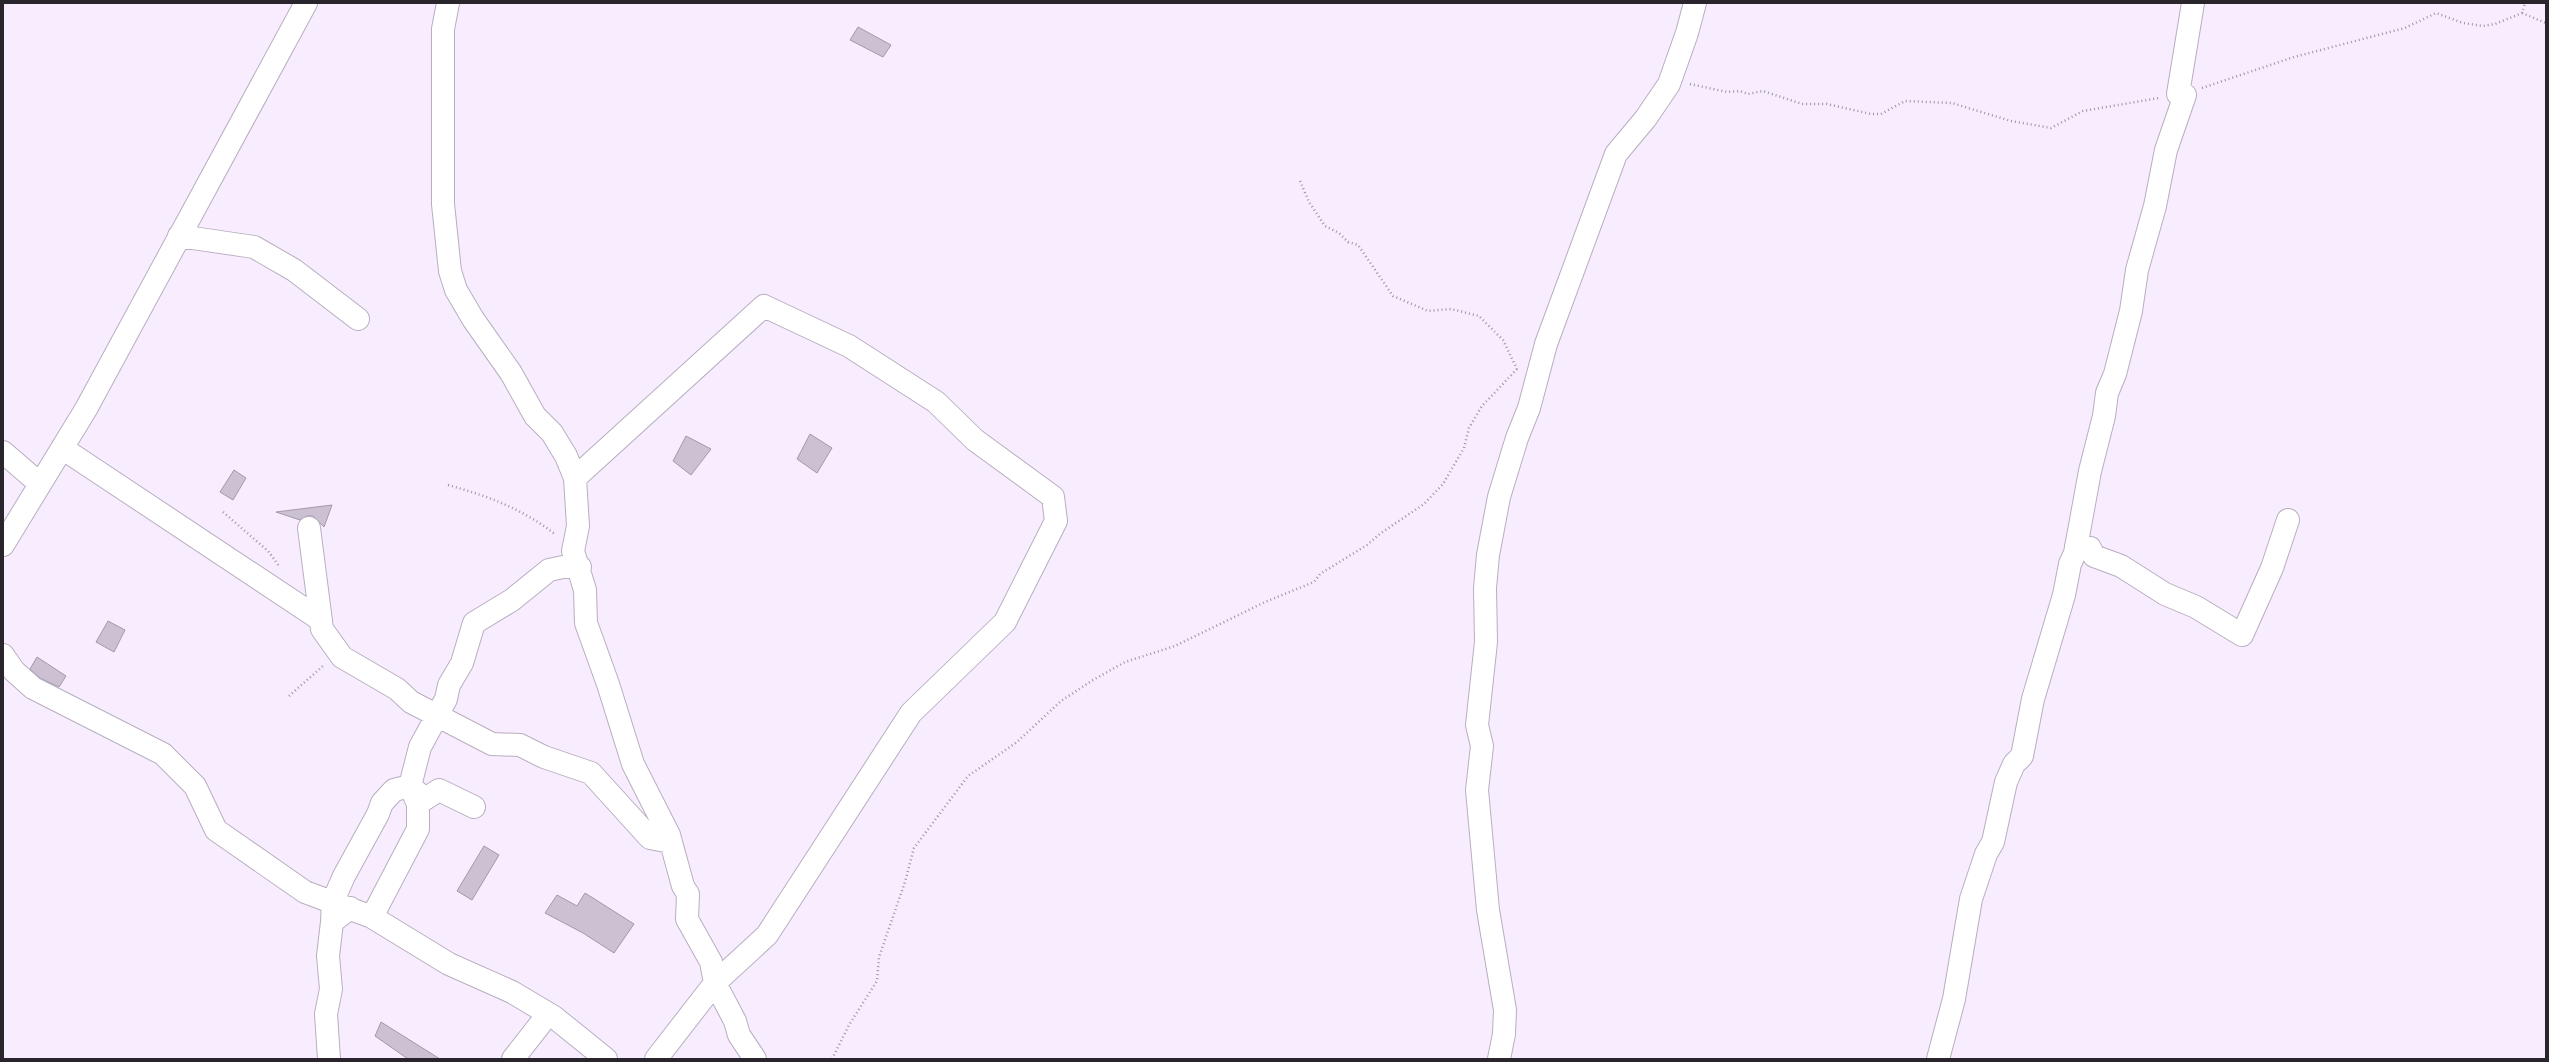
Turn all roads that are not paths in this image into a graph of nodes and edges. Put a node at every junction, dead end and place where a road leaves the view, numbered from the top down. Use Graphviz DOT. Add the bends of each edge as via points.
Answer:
graph roads {
  1 [pos="306,3"];
  2 [pos="448,3"];
  3 [pos="1695,3"];
  4 [pos="2192,3"];
  5 [pos="179,236"];
  6 [pos="358,319"];
  7 [pos="62,448"];
  8 [pos="3,452"];
  9 [pos="574,478"];
  10 [pos="40,484"];
  11 [pos="2288,520"];
  12 [pos="309,528"];
  13 [pos="3,545"];
  14 [pos="2076,546"];
  15 [pos="577,559"];
  16 [pos="321,620"];
  17 [pos="3,655"];
  18 [pos="432,725"];
  19 [pos="410,786"];
  20 [pos="474,807"];
  21 [pos="671,842"];
  22 [pos="338,911"];
  23 [pos="372,917"];
  24 [pos="715,983"];
  25 [pos="554,1018"];
  26 [pos="329,1059"];
  27 [pos="513,1059"];
  28 [pos="606,1059"];
  29 [pos="656,1059"];
  30 [pos="755,1059"];
  31 [pos="1499,1059"];
  32 [pos="1938,1059"];
  1 -- 5 [label="street"];
  2 -- 9 [label="street" via="443,29 443,204 450,271 456,290 511,373 535,416 552,433 566,456"];
  3 -- 31 [label="street" via="1669,84 1646,118 1616,154 1546,344 1529,408 1499,497 1488,555 1485,588 1486,642 1477,725 1482,746 1478,798 1488,910 1505,1010"];
  4 -- 14 [label="street" via="2181,95 2138,270 2131,311 2115,374 2107,393"];
  5 -- 6 [label="street" via="254,247 294,270"];
  5 -- 7 [label="street"];
  7 -- 10 [label="street"];
  7 -- 16 [label="street"];
  8 -- 10 [label="street"];
  9 -- 15 [label="street" via="578,526"];
  9 -- 24 [label="street" via="764,306 849,346 936,402 975,440 1053,497 1056,521 1005,622 911,713 767,935"];
  10 -- 13 [label="street"];
  11 -- 14 [label="street" via="2272,568 2242,635 2196,607 2165,594 2120,566 2094,556 2090,548"];
  12 -- 16 [label="street"];
  14 -- 32 [label="street" via="2033,699 2022,756 2014,764 2006,782 1993,842 1971,899 1954,999"];
  15 -- 18 [label="street" via="563,567 549,570 512,600 474,623 462,663"];
  15 -- 21 [label="street" via="585,590 586,623 633,764"];
  16 -- 18 [label="street" via="322,629 342,657 397,689"];
  17 -- 22 [label="street" via="14,671 33,688 163,754 195,786 216,830 305,892"];
  18 -- 19 [label="street" via="420,746"];
  18 -- 21 [label="street" via="492,744 520,745 544,757 591,773 650,838"];
  19 -- 20 [label="street" via="425,799 439,790"];
  19 -- 22 [label="street" via="394,790 382,803 344,876"];
  19 -- 23 [label="street" via="418,804 418,829"];
  21 -- 24 [label="street" via="683,886 688,894 687,919 711,962"];
  22 -- 23 [label="street"];
  22 -- 26 [label="street" via="328,956 331,989 326,1014"];
  23 -- 25 [label="street" via="449,964 512,992"];
  24 -- 29 [label="street"];
  24 -- 30 [label="street" via="735,1020 739,1035"];
  25 -- 27 [label="street" via="545,1018"];
  25 -- 28 [label="street"];
}
